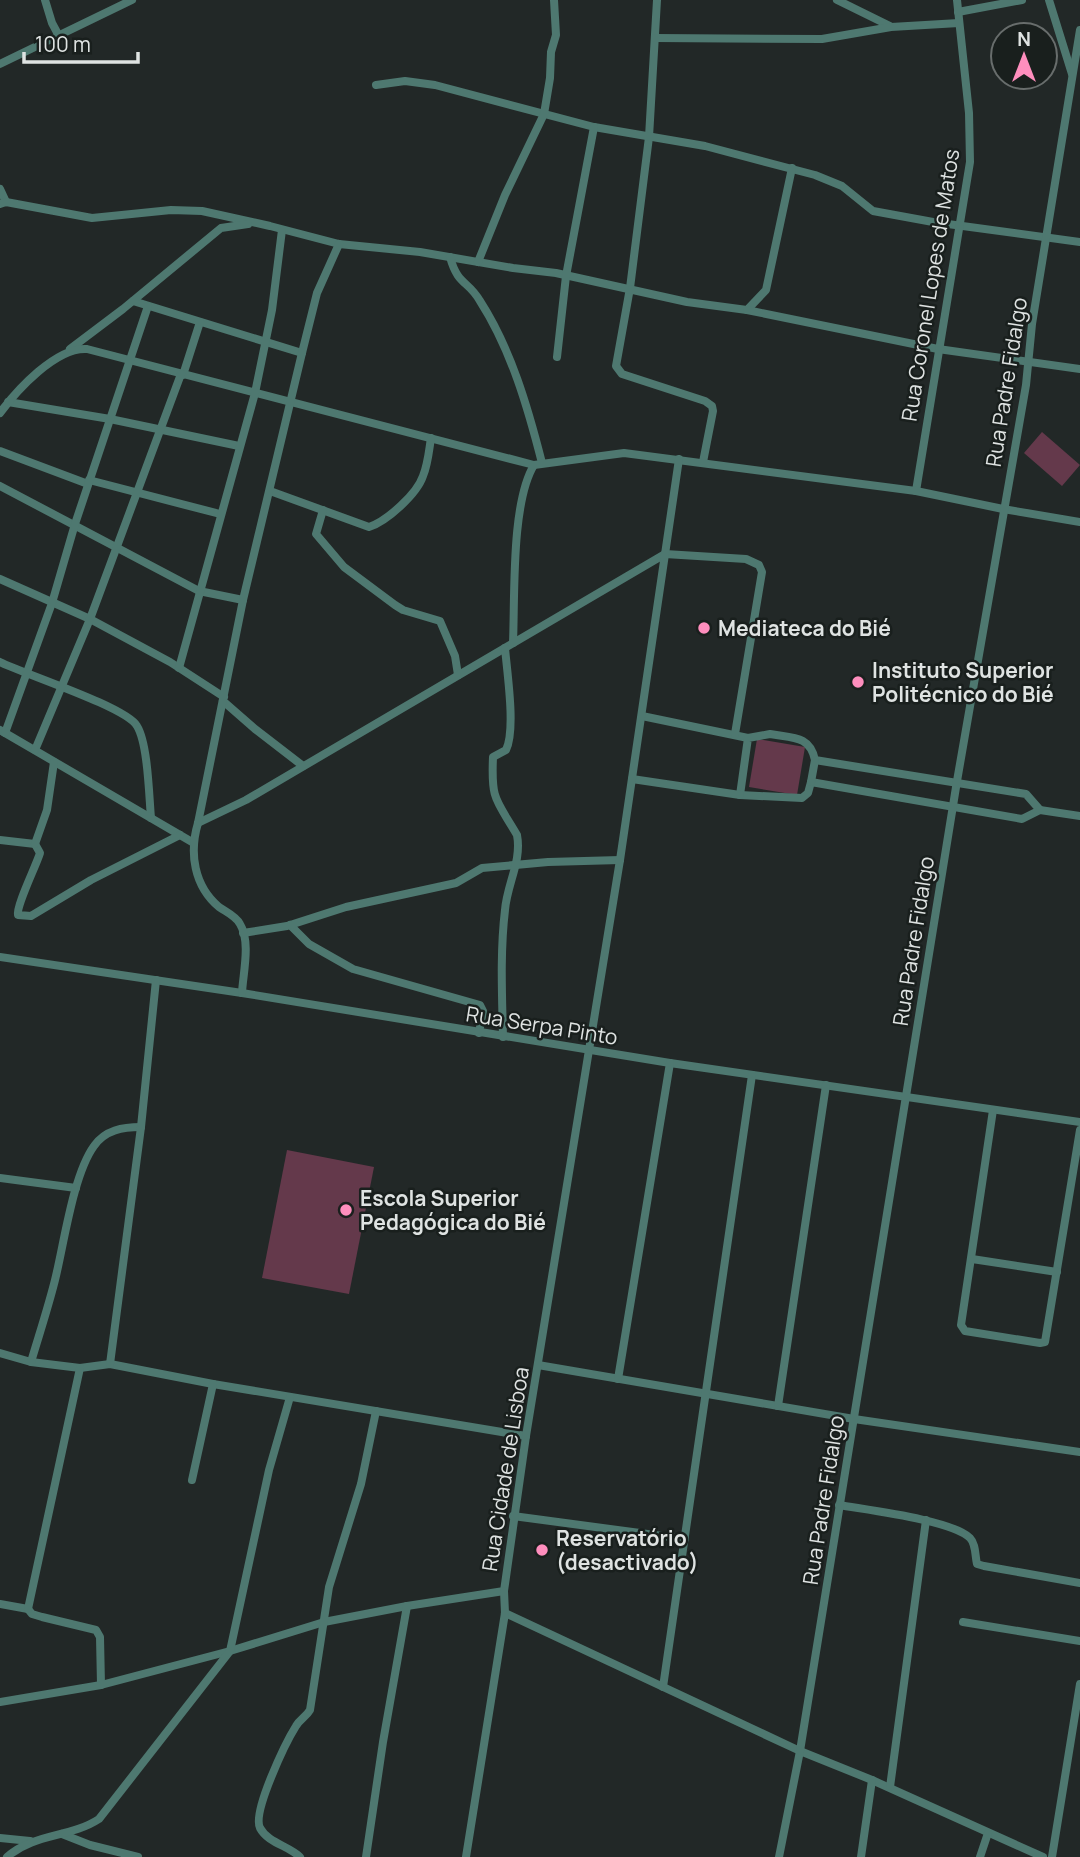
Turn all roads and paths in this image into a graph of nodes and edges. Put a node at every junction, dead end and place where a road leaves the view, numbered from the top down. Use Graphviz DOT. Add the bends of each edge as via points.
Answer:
graph roads {
  1 [pos="46,0"];
  2 [pos="132,0"];
  3 [pos="554,0"];
  4 [pos="657,0"];
  5 [pos="957,0"];
  6 [pos="1022,0"];
  7 [pos="1049,0"];
  8 [pos="840,1"];
  9 [pos="958,12"];
  10 [pos="959,23"];
  11 [pos="891,27"];
  12 [pos="1080,30"];
  13 [pos="59,36"];
  14 [pos="655,38"];
  15 [pos="0,64"];
  16 [pos="1073,76"];
  17 [pos="376,85"];
  18 [pos="544,114"];
  19 [pos="594,127"];
  20 [pos="649,137"];
  21 [pos="792,169"];
  22 [pos="0,189"];
  23 [pos="3,203"];
  24 [pos="252,223"];
  25 [pos="961,226"];
  26 [pos="282,230"];
  27 [pos="1048,239"];
  28 [pos="1080,242"];
  29 [pos="338,244"];
  30 [pos="450,257"];
  31 [pos="478,262"];
  32 [pos="566,276"];
  33 [pos="630,288"];
  34 [pos="133,301"];
  35 [pos="148,306"];
  36 [pos="747,310"];
  37 [pos="200,322"];
  38 [pos="267,342"];
  39 [pos="938,349"];
  40 [pos="68,351"];
  41 [pos="302,353"];
  42 [pos="557,357"];
  43 [pos="1028,360"];
  44 [pos="130,361"];
  45 [pos="1080,369"];
  46 [pos="182,374"];
  47 [pos="255,393"];
  48 [pos="292,401"];
  49 [pos="8,402"];
  50 [pos="0,413"];
  51 [pos="110,419"];
  52 [pos="162,431"];
  53 [pos="431,438"];
  54 [pos="239,446"];
  55 [pos="0,451"];
  56 [pos="679,459"];
  57 [pos="703,462"];
  58 [pos="538,464"];
  59 [pos="89,482"];
  60 [pos="0,486"];
  61 [pos="270,491"];
  62 [pos="916,491"];
  63 [pos="136,494"];
  64 [pos="1003,509"];
  65 [pos="323,510"];
  66 [pos="220,514"];
  67 [pos="1080,522"];
  68 [pos="75,523"];
  69 [pos="116,546"];
  70 [pos="664,554"];
  71 [pos="0,579"];
  72 [pos="200,591"];
  73 [pos="243,600"];
  74 [pos="52,603"];
  75 [pos="90,619"];
  76 [pos="513,643"];
  77 [pos="505,648"];
  78 [pos="0,662"];
  79 [pos="179,668"];
  80 [pos="25,675"];
  81 [pos="458,675"];
  82 [pos="62,688"];
  83 [pos="223,699"];
  84 [pos="642,716"];
  85 [pos="3,732"];
  86 [pos="735,734"];
  87 [pos="748,738"];
  88 [pos="34,750"];
  89 [pos="815,760"];
  90 [pos="54,762"];
  91 [pos="303,766"];
  92 [pos="632,779"];
  93 [pos="957,781"];
  94 [pos="811,782"];
  95 [pos="740,795"];
  96 [pos="953,808"];
  97 [pos="1040,810"];
  98 [pos="1080,816"];
  99 [pos="151,818"];
  100 [pos="198,823"];
  101 [pos="180,835"];
  102 [pos="0,841"];
  103 [pos="192,842"];
  104 [pos="34,844"];
  105 [pos="620,860"];
  106 [pos="517,865"];
  107 [pos="290,925"];
  108 [pos="243,933"];
  109 [pos="0,957"];
  110 [pos="156,981"];
  111 [pos="242,993"];
  112 [pos="479,1032"];
  113 [pos="503,1037"];
  114 [pos="589,1049"];
  115 [pos="670,1063"];
  116 [pos="752,1075"];
  117 [pos="826,1086"];
  118 [pos="905,1097"];
  119 [pos="993,1110"];
  120 [pos="1080,1122"];
  121 [pos="141,1127"];
  122 [pos="1080,1130"];
  123 [pos="0,1178"];
  124 [pos="76,1188"];
  125 [pos="972,1259"];
  126 [pos="1057,1272"];
  127 [pos="0,1353"];
  128 [pos="31,1362"];
  129 [pos="110,1364"];
  130 [pos="538,1365"];
  131 [pos="80,1368"];
  132 [pos="618,1379"];
  133 [pos="213,1384"];
  134 [pos="705,1393"];
  135 [pos="290,1397"];
  136 [pos="778,1406"];
  137 [pos="376,1411"];
  138 [pos="854,1419"];
  139 [pos="526,1436"];
  140 [pos="1080,1452"];
  141 [pos="192,1480"];
  142 [pos="839,1505"];
  143 [pos="513,1516"];
  144 [pos="926,1520"];
  145 [pos="685,1539"];
  146 [pos="1080,1583"];
  147 [pos="504,1591"];
  148 [pos="0,1604"];
  149 [pos="407,1606"];
  150 [pos="28,1609"];
  151 [pos="505,1613"];
  152 [pos="324,1622"];
  153 [pos="963,1622"];
  154 [pos="1080,1641"];
  155 [pos="230,1651"];
  156 [pos="1080,1684"];
  157 [pos="101,1685"];
  158 [pos="663,1687"];
  159 [pos="0,1702"];
  160 [pos="800,1751"];
  161 [pos="872,1780"];
  162 [pos="890,1787"];
  163 [pos="988,1833"];
  164 [pos="62,1834"];
  165 [pos="0,1838"];
  166 [pos="30,1841"];
  167 [pos="7,1857"];
  168 [pos="138,1857"];
  169 [pos="300,1857"];
  170 [pos="366,1857"];
  171 [pos="466,1857"];
  172 [pos="779,1857"];
  173 [pos="861,1857"];
  174 [pos="980,1857"];
  175 [pos="1043,1857"];
  176 [pos="1052,1857"];
  1 -- 13 [label="street"];
  2 -- 13 [label="street"];
  3 -- 18 [label="street" via="556,36"];
  4 -- 14 [label="street"];
  5 -- 9 [label="street, Rua Coronel Lopes de Matos"];
  6 -- 9 [label="street"];
  7 -- 16 [label="street"];
  8 -- 11 [label="street"];
  9 -- 10 [label="street, Rua Coronel Lopes de Matos"];
  10 -- 11 [label="street"];
  10 -- 25 [label="street, Rua Coronel Lopes de Matos" via="970,136"];
  11 -- 14 [label="street" via="822,39"];
  12 -- 16 [label="street, Rua Padre Fidalgo"];
  13 -- 15 [label="street"];
  14 -- 20 [label="street"];
  16 -- 27 [label="street, Rua Padre Fidalgo"];
  17 -- 18 [label="street" via="405,80 435,85"];
  18 -- 19 [label="street"];
  18 -- 31 [label="street"];
  19 -- 20 [label="street"];
  19 -- 32 [label="street"];
  20 -- 21 [label="street"];
  20 -- 33 [label="street"];
  21 -- 25 [label="street" via="842,186 873,211"];
  21 -- 36 [label="street" via="766,290"];
  22 -- 23 [label="street"];
  23 -- 24 [label="street" via="92,218 189,209"];
  24 -- 26 [label="street"];
  24 -- 34 [label="street" via="221,228"];
  25 -- 27 [label="street"];
  25 -- 39 [label="street, Rua Coronel Lopes de Matos"];
  26 -- 29 [label="street"];
  26 -- 38 [label="street"];
  27 -- 28 [label="street"];
  27 -- 43 [label="street, Rua Padre Fidalgo"];
  29 -- 30 [label="street"];
  29 -- 41 [label="street" via="317,293"];
  30 -- 31 [label="street"];
  30 -- 58 [label="street" via="457,277 480,300 510,362 532,425"];
  31 -- 32 [label="street"];
  32 -- 33 [label="street"];
  32 -- 42 [label="street"];
  33 -- 36 [label="street"];
  33 -- 57 [label="street" via="617,370 712,406"];
  34 -- 35 [label="street"];
  34 -- 40 [label="street"];
  35 -- 37 [label="street"];
  35 -- 44 [label="street"];
  36 -- 39 [label="street"];
  37 -- 38 [label="street"];
  37 -- 46 [label="street"];
  38 -- 41 [label="street"];
  38 -- 47 [label="street"];
  39 -- 43 [label="street"];
  39 -- 62 [label="street, Rua Coronel Lopes de Matos"];
  40 -- 44 [label="street" via="87,349"];
  40 -- 49 [label="street" via="46,365"];
  41 -- 48 [label="street"];
  43 -- 45 [label="street"];
  43 -- 64 [label="street, Rua Padre Fidalgo"];
  44 -- 46 [label="street"];
  44 -- 51 [label="street"];
  46 -- 47 [label="street"];
  46 -- 52 [label="street"];
  47 -- 48 [label="street"];
  47 -- 54 [label="street"];
  48 -- 53 [label="street"];
  48 -- 61 [label="street"];
  49 -- 50 [label="street"];
  49 -- 51 [label="street"];
  51 -- 52 [label="street"];
  51 -- 59 [label="street"];
  52 -- 54 [label="street"];
  52 -- 63 [label="street"];
  53 -- 58 [label="street"];
  53 -- 65 [label="street" via="420,483 385,520 366,527"];
  54 -- 66 [label="street"];
  55 -- 59 [label="street"];
  56 -- 57 [label="street"];
  56 -- 58 [label="street" via="624,453"];
  56 -- 70 [label="street, Rua Cidade de Lisboa"];
  57 -- 62 [label="street"];
  58 -- 76 [label="street" via="523,490 519,512"];
  59 -- 63 [label="street"];
  59 -- 68 [label="street"];
  60 -- 68 [label="street"];
  61 -- 65 [label="street"];
  61 -- 73 [label="street"];
  62 -- 64 [label="street"];
  63 -- 66 [label="street"];
  63 -- 69 [label="street"];
  64 -- 67 [label="street"];
  64 -- 93 [label="street, Rua Padre Fidalgo"];
  65 -- 81 [label="street" via="316,534 344,567 403,610 440,621"];
  66 -- 72 [label="street"];
  68 -- 69 [label="street"];
  68 -- 74 [label="street"];
  69 -- 72 [label="street"];
  69 -- 75 [label="street"];
  70 -- 76 [label="street"];
  70 -- 84 [label="street, Rua Cidade de Lisboa"];
  70 -- 86 [label="street" via="746,559 759,565 762,572"];
  71 -- 74 [label="street"];
  72 -- 73 [label="street"];
  72 -- 79 [label="street"];
  73 -- 83 [label="street"];
  74 -- 75 [label="street"];
  74 -- 80 [label="street"];
  75 -- 79 [label="street"];
  75 -- 82 [label="street"];
  76 -- 77 [label="street"];
  77 -- 81 [label="street"];
  77 -- 106 [label="street" via="509,742 506,750 493,757 492,789 517,835"];
  78 -- 80 [label="street"];
  79 -- 83 [label="street"];
  80 -- 82 [label="street"];
  80 -- 85 [label="street"];
  81 -- 91 [label="street"];
  82 -- 88 [label="street"];
  82 -- 99 [label="street" via="120,712 136,724"];
  83 -- 91 [label="street"];
  83 -- 100 [label="street"];
  84 -- 86 [label="street"];
  84 -- 92 [label="street, Rua Cidade de Lisboa"];
  85 -- 88 [label="street"];
  86 -- 87 [label="street"];
  87 -- 89 [label="street" via="770,734 805,741 813,747"];
  87 -- 95 [label="street"];
  88 -- 90 [label="street"];
  89 -- 93 [label="street"];
  89 -- 94 [label="street"];
  90 -- 99 [label="street"];
  90 -- 104 [label="street" via="47,810"];
  91 -- 100 [label="street"];
  92 -- 95 [label="street"];
  92 -- 105 [label="street, Rua Cidade de Lisboa"];
  93 -- 96 [label="street, Rua Padre Fidalgo"];
  93 -- 97 [label="street" via="1026,794"];
  94 -- 95 [label="street" via="802,798"];
  94 -- 96 [label="street"];
  96 -- 97 [label="street" via="1022,819"];
  96 -- 118 [label="street, Rua Padre Fidalgo"];
  97 -- 98 [label="street"];
  99 -- 101 [label="street"];
  100 -- 103 [label="street"];
  101 -- 103 [label="street"];
  101 -- 104 [label="street" via="31,916 22,916 17,909 40,853"];
  102 -- 104 [label="street"];
  103 -- 108 [label="street" via="198,878 209,896 237,919"];
  105 -- 106 [label="street"];
  105 -- 114 [label="street, Rua Cidade de Lisboa"];
  106 -- 107 [label="street" via="482,868 456,883 346,907"];
  106 -- 113 [label="street" via="504,912"];
  107 -- 108 [label="street"];
  107 -- 112 [label="street" via="309,944 353,969 480,1005"];
  108 -- 111 [label="street"];
  109 -- 110 [label="street, Rua Serpa Pinto"];
  110 -- 111 [label="street, Rua Serpa Pinto"];
  110 -- 121 [label="street"];
  111 -- 112 [label="street, Rua Serpa Pinto"];
  112 -- 113 [label="street, Rua Serpa Pinto"];
  113 -- 114 [label="street, Rua Serpa Pinto"];
  114 -- 115 [label="street, Rua Serpa Pinto"];
  114 -- 130 [label="street, Rua Cidade de Lisboa"];
  115 -- 116 [label="street, Rua Serpa Pinto"];
  115 -- 132 [label="street"];
  116 -- 117 [label="street, Rua Serpa Pinto"];
  116 -- 134 [label="street"];
  117 -- 118 [label="street, Rua Serpa Pinto"];
  117 -- 136 [label="street"];
  118 -- 119 [label="street, Rua Serpa Pinto"];
  118 -- 138 [label="street, Rua Padre Fidalgo"];
  119 -- 120 [label="street, Rua Serpa Pinto"];
  119 -- 125 [label="street"];
  121 -- 124 [label="street" via="116,1129 102,1137"];
  121 -- 129 [label="street"];
  122 -- 126 [label="street"];
  123 -- 124 [label="street"];
  124 -- 128 [label="street"];
  125 -- 126 [label="street"];
  125 -- 126 [label="street" via="962,1329 1040,1343 1047,1337"];
  127 -- 128 [label="street"];
  128 -- 131 [label="street"];
  129 -- 131 [label="street"];
  129 -- 133 [label="street"];
  130 -- 132 [label="street"];
  130 -- 139 [label="street, Rua Cidade de Lisboa"];
  131 -- 150 [label="street"];
  132 -- 134 [label="street"];
  133 -- 135 [label="street"];
  133 -- 141 [label="street"];
  134 -- 136 [label="street"];
  134 -- 145 [label="street"];
  135 -- 137 [label="street"];
  135 -- 155 [label="street" via="269,1470"];
  136 -- 138 [label="street"];
  137 -- 139 [label="street"];
  137 -- 152 [label="street"];
  138 -- 140 [label="street"];
  138 -- 142 [label="street, Rua Padre Fidalgo"];
  139 -- 143 [label="street, Rua Cidade de Lisboa"];
  142 -- 144 [label="street"];
  142 -- 160 [label="street, Rua Padre Fidalgo"];
  143 -- 145 [label="street"];
  143 -- 147 [label="street, Rua Cidade de Lisboa"];
  144 -- 146 [label="street" via="968,1536 977,1564"];
  144 -- 162 [label="street"];
  145 -- 158 [label="street"];
  147 -- 149 [label="street, Rua Cidade de Lisboa"];
  147 -- 151 [label="street"];
  148 -- 150 [label="street"];
  149 -- 152 [label="street, Rua Cidade de Lisboa"];
  149 -- 170 [label="street"];
  150 -- 157 [label="street" via="32,1614 96,1630"];
  151 -- 158 [label="street"];
  151 -- 171 [label="street"];
  152 -- 155 [label="street, Rua Cidade de Lisboa"];
  152 -- 169 [label="street" via="310,1710 293,1730 258,1817 268,1837"];
  153 -- 154 [label="street"];
  155 -- 157 [label="street, Rua Cidade de Lisboa"];
  155 -- 164 [label="street" via="99,1819"];
  156 -- 176 [label="street"];
  157 -- 159 [label="street, Rua Cidade de Lisboa"];
  158 -- 160 [label="street"];
  160 -- 161 [label="street"];
  160 -- 172 [label="street, Rua Padre Fidalgo"];
  161 -- 162 [label="street"];
  161 -- 173 [label="street"];
  162 -- 163 [label="street"];
  163 -- 174 [label="street"];
  163 -- 175 [label="street"];
  164 -- 166 [label="street"];
  164 -- 168 [label="street"];
  165 -- 166 [label="street"];
  166 -- 167 [label="street"];
}
